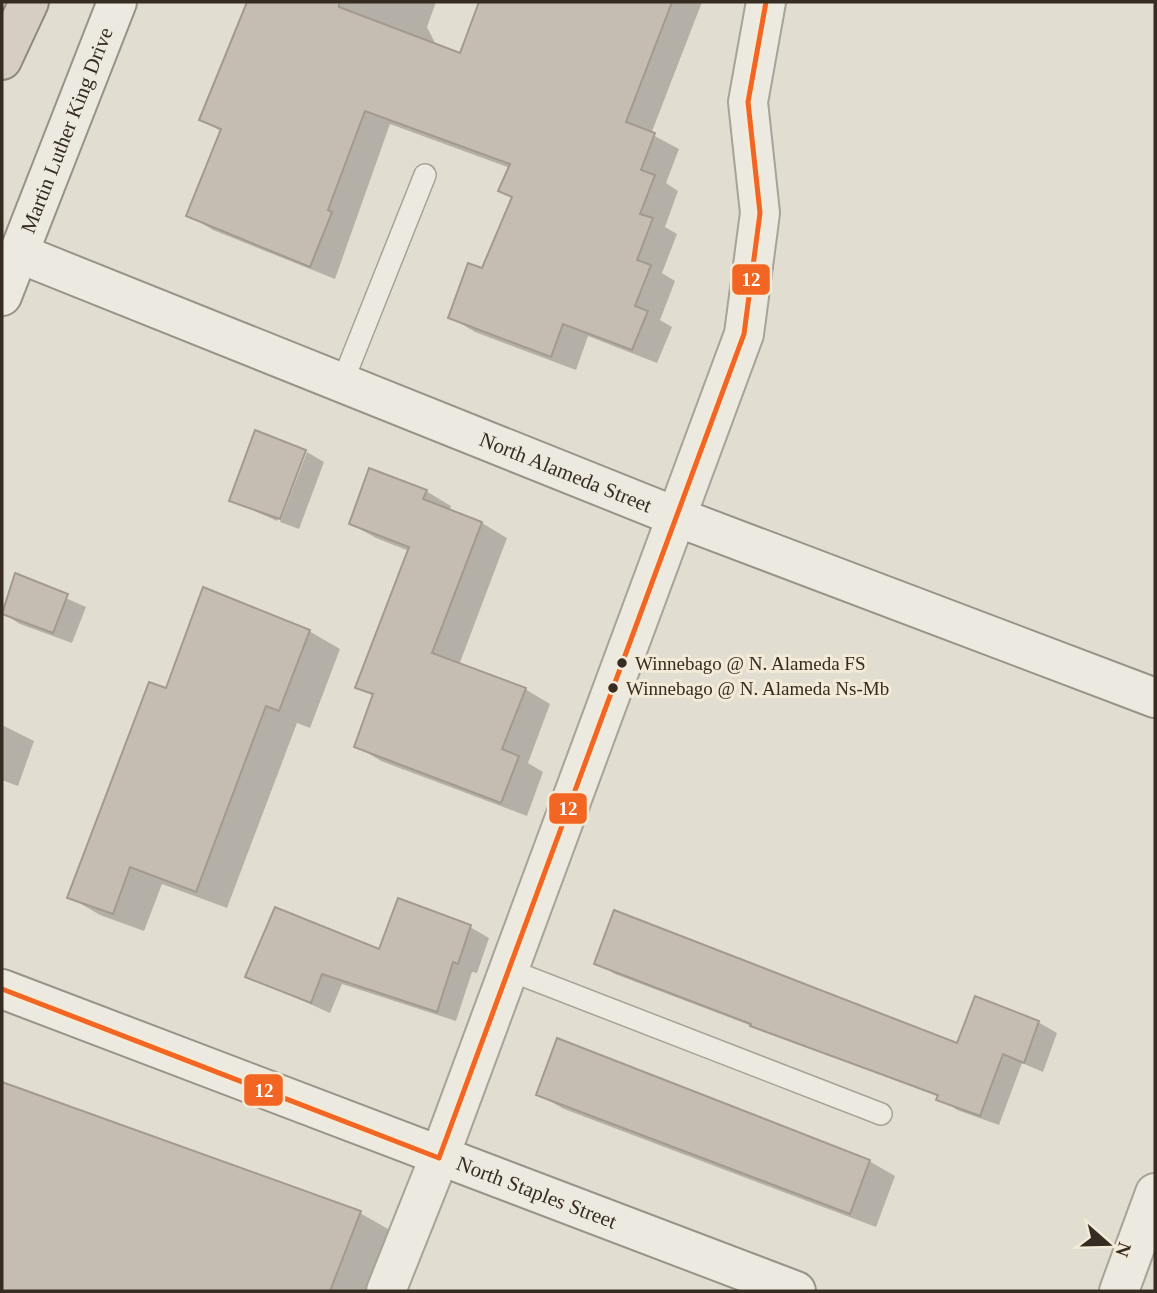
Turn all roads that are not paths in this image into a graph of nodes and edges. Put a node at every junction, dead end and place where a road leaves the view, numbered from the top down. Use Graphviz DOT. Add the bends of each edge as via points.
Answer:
graph roads {
  1 [pos="29,2"];
  2 [pos="117,2"];
  3 [pos="766,2"];
  4 [pos="2,60"];
  5 [pos="425,175"];
  6 [pos="18,253"];
  7 [pos="2,296"];
  8 [pos="342,383"];
  9 [pos="677,517"];
  10 [pos="1155,698"];
  11 [pos="509,970"];
  12 [pos="2,989"];
  13 [pos="881,1114"];
  14 [pos="439,1157"];
  15 [pos="1155,1193"];
  16 [pos="386,1291"];
  17 [pos="796,1291"];
  18 [pos="1119,1291"];
  1 -- 4 [label="highway"];
  2 -- 6 [label="street, Martin Luther King Drive"];
  3 -- 9 [label="street" via="748,102 760,213 744,334"];
  5 -- 8 [label="lane"];
  6 -- 7 [label="street, Martin Luther King Drive"];
  6 -- 8 [label="street, North Alameda Street"];
  8 -- 9 [label="street, North Alameda Street"];
  9 -- 10 [label="street, North Alameda Street"];
  9 -- 11 [label="street"];
  11 -- 13 [label="lane"];
  11 -- 14 [label="street"];
  12 -- 14 [label="street, North Staples Street"];
  14 -- 16 [label="street"];
  14 -- 17 [label="street, North Staples Street"];
  15 -- 18 [label="street"];
}
